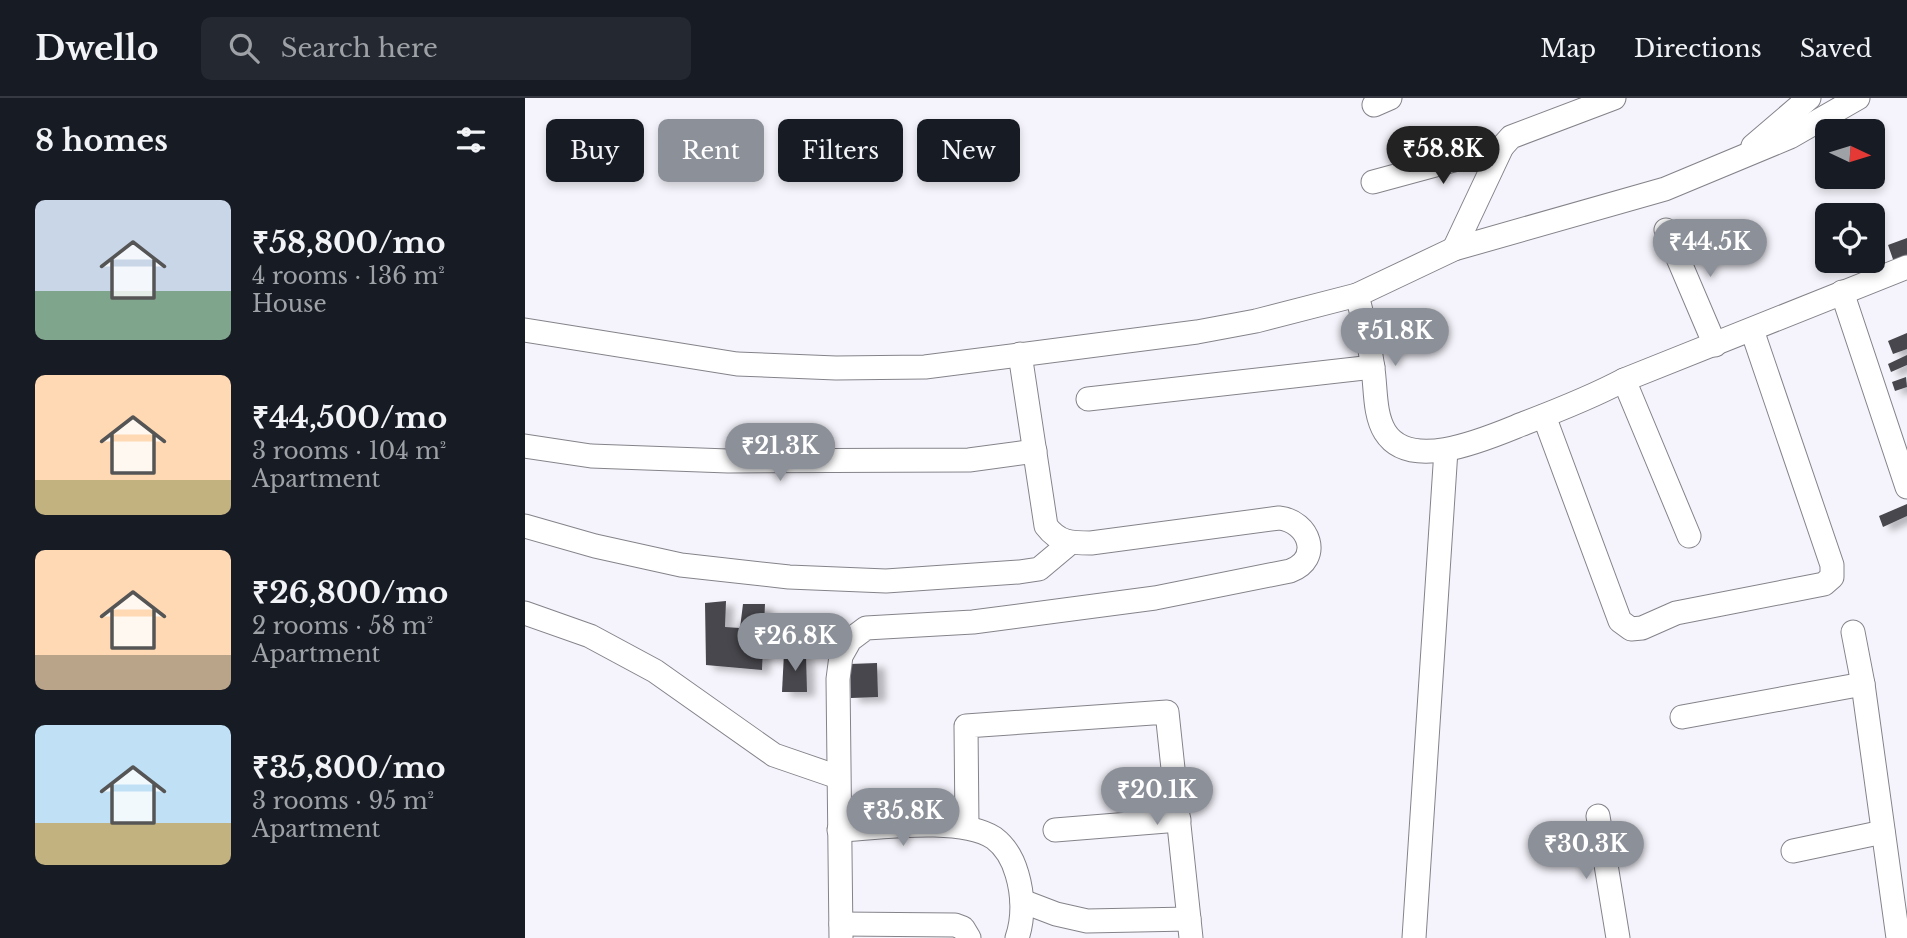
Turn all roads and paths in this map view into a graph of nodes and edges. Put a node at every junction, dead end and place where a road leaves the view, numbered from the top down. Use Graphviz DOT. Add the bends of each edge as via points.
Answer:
graph roads {
  1 [pos="1809,98"];
  2 [pos="1858,98"];
  3 [pos="1602,99"];
  4 [pos="1502,147"];
  5 [pos="1737,159"];
  6 [pos="1373,182"];
  7 [pos="1665,230"];
  8 [pos="1454,249"];
  9 [pos="1907,267"];
  10 [pos="1842,292"];
  11 [pos="1357,295"];
  12 [pos="525,330"];
  13 [pos="1752,330"];
  14 [pos="1715,345"];
  15 [pos="1020,354"];
  16 [pos="1373,367"];
  17 [pos="1624,380"];
  18 [pos="1088,398"];
  19 [pos="1544,416"];
  20 [pos="525,446"];
  21 [pos="1446,450"];
  22 [pos="1035,451"];
  23 [pos="1907,487"];
  24 [pos="525,526"];
  25 [pos="1689,536"];
  26 [pos="1070,543"];
  27 [pos="525,613"];
  28 [pos="1853,632"];
  29 [pos="1863,684"];
  30 [pos="1682,717"];
  31 [pos="838,777"];
  32 [pos="1598,816"];
  33 [pos="1179,820"];
  34 [pos="967,827"];
  35 [pos="839,830"];
  36 [pos="1055,830"];
  37 [pos="1883,832"];
  38 [pos="1793,851"];
  39 [pos="1022,901"];
  40 [pos="1088,929"];
  41 [pos="1190,929"];
  42 [pos="841,931"];
  43 [pos="969,938"];
  44 [pos="1017,938"];
  45 [pos="1414,938"];
  46 [pos="1618,938"];
  47 [pos="1898,938"];
  1 -- 5 [label="street"];
  2 -- 5 [label="street" via="1790,137"];
  3 -- 4 [label="street" via="1523,131"];
  4 -- 6 [label="street"];
  4 -- 8 [label="street"];
  5 -- 8 [label="street" via="1665,189"];
  7 -- 14 [label="street"];
  8 -- 11 [label="street"];
  9 -- 10 [label="street"];
  10 -- 13 [label="street"];
  10 -- 23 [label="street"];
  11 -- 15 [label="street" via="1197,332"];
  11 -- 16 [label="street"];
  12 -- 15 [label="street" via="774,367 925,367"];
  13 -- 14 [label="street"];
  13 -- 19 [label="street" via="1832,565 1832,577 1823,583 1676,613 1631,629 1620,621"];
  14 -- 17 [label="street"];
  15 -- 22 [label="street"];
  16 -- 18 [label="street"];
  16 -- 21 [label="street" via="1379,414 1393,441 1421,450"];
  17 -- 19 [label="street"];
  17 -- 25 [label="street"];
  19 -- 21 [label="street"];
  20 -- 22 [label="street" via="591,456 728,461 956,461"];
  21 -- 45 [label="street"];
  22 -- 26 [label="street" via="1047,526 1054,536"];
  24 -- 26 [label="street" via="681,565 789,577 886,580 1019,572 1039,569"];
  26 -- 31 [label="street" via="1279,518 1301,527 1309,546 1299,568 1154,598 973,622 866,628 850,640 841,656"];
  27 -- 31 [label="street" via="590,636 655,671 774,755"];
  28 -- 29 [label="street"];
  29 -- 30 [label="street"];
  29 -- 37 [label="street"];
  31 -- 35 [label="street"];
  32 -- 46 [label="street"];
  33 -- 34 [label="street" via="1167,712 966,726"];
  33 -- 36 [label="street"];
  33 -- 41 [label="street"];
  34 -- 35 [label="street"];
  34 -- 39 [label="street" via="1005,848 1014,864"];
  35 -- 42 [label="street"];
  37 -- 38 [label="street"];
  37 -- 47 [label="street"];
  39 -- 40 [label="street"];
  39 -- 44 [label="street"];
  40 -- 41 [label="street"];
  42 -- 43 [label="street" via="955,925"];
}
